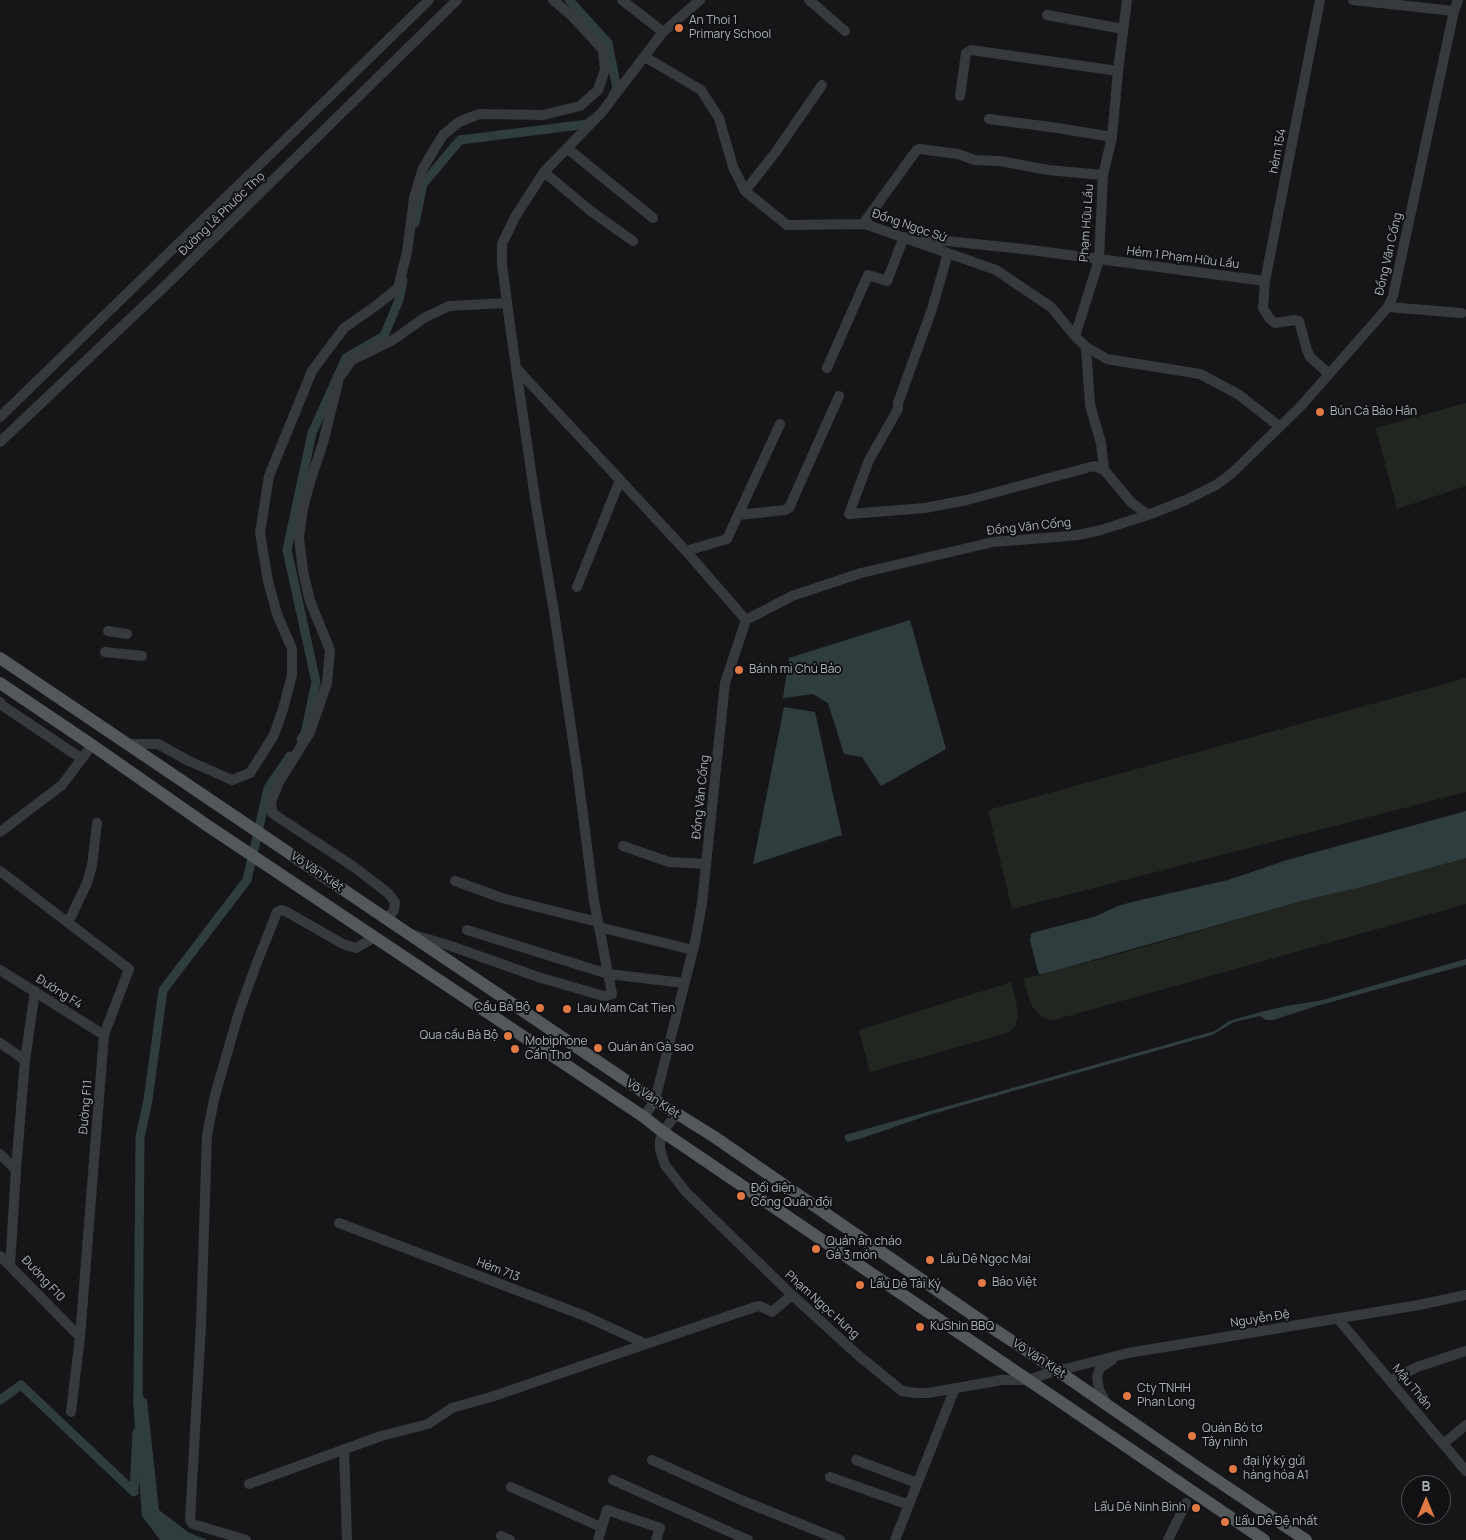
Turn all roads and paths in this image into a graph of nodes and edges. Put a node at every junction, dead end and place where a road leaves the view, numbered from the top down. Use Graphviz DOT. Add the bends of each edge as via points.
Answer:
graph roads {
  1 [pos="430,0"];
  2 [pos="457,0"];
  3 [pos="553,0"];
  4 [pos="622,0"];
  5 [pos="700,0"];
  6 [pos="809,0"];
  7 [pos="1127,0"];
  8 [pos="1320,0"];
  9 [pos="1353,0"];
  10 [pos="1458,0"];
  11 [pos="1454,11"];
  12 [pos="1047,15"];
  13 [pos="1123,29"];
  14 [pos="663,32"];
  15 [pos="845,32"];
  16 [pos="645,57"];
  17 [pos="1118,71"];
  18 [pos="822,85"];
  19 [pos="960,96"];
  20 [pos="989,119"];
  21 [pos="1112,137"];
  22 [pos="567,148"];
  23 [pos="544,172"];
  24 [pos="1103,175"];
  25 [pos="745,191"];
  26 [pos="653,218"];
  27 [pos="863,224"];
  28 [pos="904,237"];
  29 [pos="633,241"];
  30 [pos="917,242"];
  31 [pos="948,253"];
  32 [pos="1099,260"];
  33 [pos="1265,281"];
  34 [pos="508,302"];
  35 [pos="1388,307"];
  36 [pos="1462,313"];
  37 [pos="1075,336"];
  38 [pos="1086,347"];
  39 [pos="516,368"];
  40 [pos="827,368"];
  41 [pos="1329,374"];
  42 [pos="839,396"];
  43 [pos="0,417"];
  44 [pos="780,424"];
  45 [pos="1280,427"];
  46 [pos="0,442"];
  47 [pos="1104,470"];
  48 [pos="620,480"];
  49 [pos="738,515"];
  50 [pos="1148,515"];
  51 [pos="686,551"];
  52 [pos="577,587"];
  53 [pos="746,620"];
  54 [pos="108,631"];
  55 [pos="127,634"];
  56 [pos="105,652"];
  57 [pos="142,656"];
  58 [pos="0,658"];
  59 [pos="0,683"];
  60 [pos="0,702"];
  61 [pos="128,744"];
  62 [pos="92,745"];
  63 [pos="82,759"];
  64 [pos="97,824"];
  65 [pos="0,832"];
  66 [pos="623,846"];
  67 [pos="706,864"];
  68 [pos="0,871"];
  69 [pos="455,881"];
  70 [pos="387,919"];
  71 [pos="68,923"];
  72 [pos="598,925"];
  73 [pos="467,930"];
  74 [pos="406,932"];
  75 [pos="375,937"];
  76 [pos="693,950"];
  77 [pos="0,970"];
  78 [pos="608,974"];
  79 [pos="684,983"];
  80 [pos="35,991"];
  81 [pos="104,1035"];
  82 [pos="0,1043"];
  83 [pos="25,1060"];
  84 [pos="655,1100"];
  85 [pos="676,1114"];
  86 [pos="644,1117"];
  87 [pos="663,1132"];
  88 [pos="0,1154"];
  89 [pos="16,1170"];
  90 [pos="339,1223"];
  91 [pos="0,1256"];
  92 [pos="10,1266"];
  93 [pos="1466,1295"];
  94 [pos="792,1296"];
  95 [pos="1338,1319"];
  96 [pos="80,1336"];
  97 [pos="646,1344"];
  98 [pos="1466,1351"];
  99 [pos="1128,1353"];
  100 [pos="1058,1371"];
  101 [pos="1028,1380"];
  102 [pos="1390,1381"];
  103 [pos="955,1388"];
  104 [pos="1107,1405"];
  105 [pos="71,1412"];
  106 [pos="1466,1425"];
  107 [pos="1443,1444"];
  108 [pos="344,1449"];
  109 [pos="652,1460"];
  110 [pos="856,1460"];
  111 [pos="1466,1471"];
  112 [pos="830,1477"];
  113 [pos="613,1480"];
  114 [pos="917,1483"];
  115 [pos="249,1484"];
  116 [pos="511,1487"];
  117 [pos="1186,1503"];
  118 [pos="909,1505"];
  119 [pos="601,1527"];
  120 [pos="898,1539"];
  121 [pos="246,1540"];
  122 [pos="347,1540"];
  123 [pos="598,1540"];
  124 [pos="656,1540"];
  125 [pos="748,1540"];
  126 [pos="840,1540"];
  127 [pos="1168,1540"];
  128 [pos="1264,1540"];
  129 [pos="1306,1540"];
  1 -- 43 [label="street, Đường Lê Phước Thọ"];
  2 -- 46 [label="street, Đường Lê Phước Thọ" via="166,285"];
  3 -- 61 [label="street" via="604,50 605,70 598,90 580,106 543,115 479,114 459,122 443,135 423,168 416,190 398,288 344,328 312,371 269,476 260,534 277,614 292,649 292,676 274,735 250,773 232,780 158,744"];
  4 -- 14 [label="street"];
  5 -- 14 [label="street"];
  6 -- 15 [label="street"];
  7 -- 13 [label="street, Phạm Hữu Lầu"];
  8 -- 33 [label="street, hẻm 154"];
  9 -- 11 [label="street"];
  10 -- 11 [label="street, Đồng Văn Cống"];
  11 -- 35 [label="street, Đồng Văn Cống" via="1394,296"];
  12 -- 13 [label="street"];
  13 -- 17 [label="street, Phạm Hữu Lầu"];
  14 -- 16 [label="street"];
  16 -- 22 [label="street" via="602,112"];
  16 -- 25 [label="street, Đồng Ngọc Sứ" via="701,90 719,118 732,167"];
  17 -- 19 [label="street" via="971,50 965,57"];
  17 -- 21 [label="street, Phạm Hữu Lầu"];
  18 -- 25 [label="street" via="776,153"];
  20 -- 21 [label="street"];
  21 -- 24 [label="street, Phạm Hữu Lầu"];
  22 -- 23 [label="street"];
  22 -- 26 [label="street"];
  23 -- 29 [label="street"];
  23 -- 34 [label="street" via="502,244"];
  24 -- 27 [label="street" via="975,160 958,154 920,149 916,150"];
  24 -- 32 [label="street, Phạm Hữu Lầu"];
  25 -- 27 [label="street, Đồng Ngọc Sứ" via="787,224"];
  27 -- 28 [label="street, Đồng Ngọc Sứ"];
  28 -- 30 [label="street, Đồng Ngọc Sứ"];
  28 -- 40 [label="street" via="887,281 868,275"];
  30 -- 31 [label="street, Đồng Ngọc Sứ"];
  30 -- 32 [label="street, Hẻm 1 Phạm Hữu Lầu" via="946,241"];
  31 -- 37 [label="street, Đồng Ngọc Sứ" via="996,270 1051,307"];
  31 -- 47 [label="street" via="898,409 869,460 849,514 925,508 1094,466"];
  32 -- 33 [label="street, Hẻm 1 Phạm Hữu Lầu"];
  32 -- 37 [label="street, Phạm Hữu Lầu"];
  33 -- 41 [label="street, hẻm 154" via="1263,308 1268,318 1275,323 1299,321 1310,357"];
  34 -- 39 [label="street"];
  34 -- 70 [label="street" via="449,306 352,360 339,378 303,509 299,538 303,571 310,602 330,650 327,683 310,732 279,782 271,802 272,812 388,893 394,902 394,910"];
  35 -- 36 [label="street"];
  35 -- 41 [label="street, Đồng Văn Cống"];
  37 -- 38 [label="street"];
  38 -- 45 [label="street" via="1107,359 1200,374 1238,394"];
  38 -- 47 [label="street" via="1090,405 1101,443"];
  39 -- 48 [label="street"];
  39 -- 72 [label="street" via="557,629"];
  41 -- 45 [label="street, Đồng Văn Cống"];
  42 -- 49 [label="street" via="789,508"];
  44 -- 49 [label="street"];
  45 -- 50 [label="street, Đồng Văn Cống" via="1216,485"];
  47 -- 50 [label="street" via="1131,502"];
  48 -- 51 [label="street"];
  48 -- 52 [label="street"];
  49 -- 51 [label="street" via="727,539"];
  50 -- 53 [label="street, Đồng Văn Cống" via="1078,535 993,542 861,573 792,596"];
  51 -- 53 [label="street"];
  53 -- 67 [label="street, Đồng Văn Cống" via="725,682"];
  54 -- 55 [label="street"];
  56 -- 57 [label="street"];
  58 -- 61 [label="main road, Võ Văn Kiệt"];
  59 -- 62 [label="main road, Võ Văn Kiệt"];
  60 -- 63 [label="street"];
  61 -- 70 [label="main road, Võ Văn Kiệt"];
  62 -- 63 [label="street"];
  62 -- 75 [label="main road, Võ Văn Kiệt"];
  63 -- 65 [label="street" via="62,785"];
  64 -- 71 [label="street" via="92,866"];
  66 -- 67 [label="street" via="669,862"];
  67 -- 76 [label="street, Đồng Văn Cống"];
  68 -- 71 [label="street, Đường F11"];
  69 -- 72 [label="street"];
  70 -- 74 [label="main road, Võ Văn Kiệt"];
  71 -- 81 [label="street, Đường F11" via="129,969"];
  72 -- 76 [label="street"];
  72 -- 78 [label="street"];
  73 -- 78 [label="street"];
  74 -- 78 [label="street" via="600,995 612,994"];
  74 -- 84 [label="main road, Võ Văn Kiệt"];
  75 -- 86 [label="main road, Võ Văn Kiệt"];
  75 -- 121 [label="street" via="356,948 287,912 277,912 239,1012 207,1135 190,1520 193,1524"];
  76 -- 79 [label="street, Đồng Văn Cống"];
  77 -- 80 [label="street, Đường F4"];
  78 -- 79 [label="street"];
  79 -- 84 [label="street, Đồng Văn Cống"];
  80 -- 81 [label="street, Đường F4"];
  80 -- 83 [label="street, Đường F10"];
  81 -- 96 [label="street, Đường F11"];
  82 -- 83 [label="street"];
  83 -- 89 [label="street, Đường F10"];
  84 -- 85 [label="main road, Võ Văn Kiệt"];
  84 -- 86 [label="street, Đồng Văn Cống"];
  85 -- 87 [label="street"];
  85 -- 100 [label="main road, Võ Văn Kiệt"];
  86 -- 87 [label="main road, Võ Văn Kiệt"];
  87 -- 94 [label="street, Phạm Ngọc Hưng" via="660,1149 665,1164 681,1185"];
  87 -- 101 [label="main road, Võ Văn Kiệt"];
  88 -- 89 [label="street"];
  89 -- 92 [label="street, Đường F10"];
  90 -- 97 [label="street, Hẻm 713" via="585,1316"];
  91 -- 92 [label="street"];
  92 -- 96 [label="street, Đường F10"];
  93 -- 95 [label="street, Nguyễn Đệ"];
  94 -- 97 [label="street" via="772,1312 756,1306"];
  94 -- 103 [label="street, Phạm Ngọc Hưng" via="902,1391 928,1393"];
  95 -- 99 [label="street, Nguyễn Đệ"];
  95 -- 102 [label="street, Mậu Thân"];
  96 -- 105 [label="street, Đường F11"];
  97 -- 108 [label="street" via="491,1398 452,1408 428,1424"];
  98 -- 102 [label="street" via="1417,1366"];
  99 -- 100 [label="street, Nguyễn Đệ"];
  99 -- 104 [label="street" via="1100,1368 1097,1377 1099,1390"];
  100 -- 101 [label="street, Phạm Ngọc Hưng"];
  100 -- 104 [label="main road, Võ Văn Kiệt"];
  101 -- 103 [label="street, Phạm Ngọc Hưng" via="1002,1380"];
  101 -- 128 [label="main road, Võ Văn Kiệt"];
  102 -- 107 [label="street, Mậu Thân"];
  103 -- 114 [label="street"];
  104 -- 129 [label="main road, Võ Văn Kiệt"];
  106 -- 107 [label="street"];
  107 -- 111 [label="street, Mậu Thân"];
  108 -- 115 [label="street"];
  108 -- 122 [label="street"];
  109 -- 126 [label="street"];
  110 -- 114 [label="street"];
  112 -- 118 [label="street"];
  113 -- 125 [label="street"];
  114 -- 118 [label="street"];
  116 -- 119 [label="street"];
  117 -- 127 [label="street"];
  118 -- 120 [label="street"];
  119 -- 123 [label="street"];
  119 -- 124 [label="street" via="607,1510 660,1528"];
}
